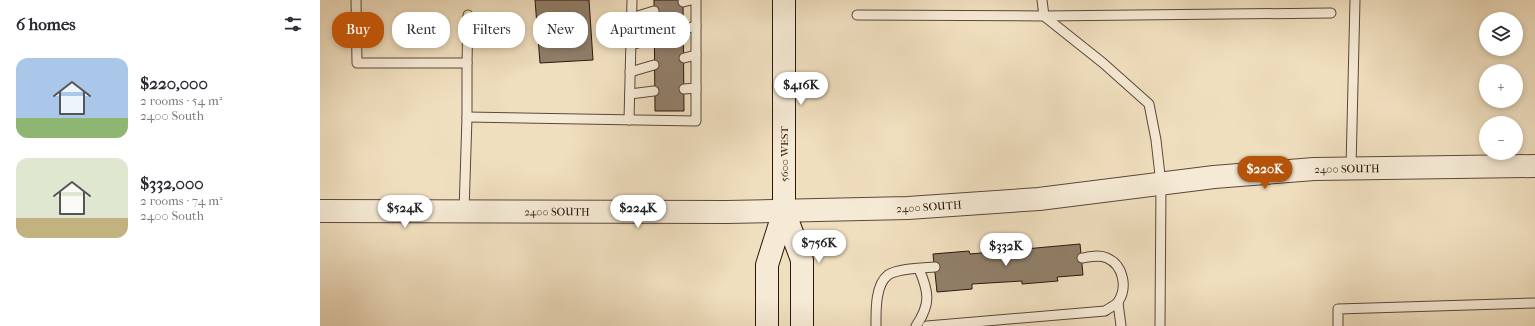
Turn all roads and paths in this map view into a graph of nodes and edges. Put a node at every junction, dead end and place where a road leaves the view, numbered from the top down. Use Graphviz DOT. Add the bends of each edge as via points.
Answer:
graph roads {
  1 [pos="356,0"];
  2 [pos="632,0"];
  3 [pos="696,0"];
  4 [pos="784,0"];
  5 [pos="1042,0"];
  6 [pos="1355,0"];
  7 [pos="654,11"];
  8 [pos="631,12"];
  9 [pos="651,12"];
  10 [pos="1331,13"];
  11 [pos="857,15"];
  12 [pos="1044,16"];
  13 [pos="696,26"];
  14 [pos="690,28"];
  15 [pos="467,48"];
  16 [pos="631,48"];
  17 [pos="696,55"];
  18 [pos="684,58"];
  19 [pos="467,63"];
  20 [pos="654,65"];
  21 [pos="630,72"];
  22 [pos="696,88"];
  23 [pos="684,90"];
  24 [pos="654,92"];
  25 [pos="630,94"];
  26 [pos="467,117"];
  27 [pos="629,120"];
  28 [pos="1535,166"];
  29 [pos="1351,168"];
  30 [pos="1161,184"];
  31 [pos="320,211"];
  32 [pos="784,211"];
  33 [pos="464,212"];
  34 [pos="1082,258"];
  35 [pos="935,267"];
  36 [pos="919,269"];
  37 [pos="1118,303"];
  38 [pos="1535,303"];
  39 [pos="766,326"];
  40 [pos="802,326"];
  41 [pos="876,326"];
  42 [pos="916,326"];
  43 [pos="927,326"];
  44 [pos="1121,326"];
  45 [pos="1160,326"];
  46 [pos="1338,326"];
  1 -- 19 [label="lane" via="357,63"];
  2 -- 8 [label="lane"];
  3 -- 13 [label="lane"];
  4 -- 32 [label="street, 5600 WEST"];
  5 -- 12 [label="lane"];
  6 -- 29 [label="lane"];
  7 -- 9 [label="lane"];
  10 -- 12 [label="lane"];
  11 -- 12 [label="lane"];
  12 -- 30 [label="lane" via="1149,104"];
  13 -- 14 [label="lane"];
  13 -- 17 [label="lane"];
  15 -- 19 [label="lane"];
  16 -- 21 [label="lane"];
  17 -- 18 [label="lane"];
  17 -- 22 [label="lane"];
  19 -- 26 [label="lane"];
  20 -- 21 [label="lane"];
  21 -- 25 [label="lane"];
  22 -- 23 [label="lane"];
  22 -- 27 [label="lane" via="696,121"];
  24 -- 25 [label="lane"];
  25 -- 27 [label="lane"];
  26 -- 27 [label="lane"];
  26 -- 33 [label="lane"];
  28 -- 29 [label="street, 2400 SOUTH"];
  29 -- 30 [label="street, 2400 SOUTH" via="1264,173"];
  30 -- 32 [label="street, 2400 SOUTH" via="1039,199 951,206"];
  30 -- 45 [label="lane"];
  31 -- 33 [label="street, 2400 SOUTH"];
  32 -- 33 [label="street, 2400 SOUTH"];
  32 -- 39 [label="street, 5600 WEST" via="767,265"];
  32 -- 40 [label="street, 5600 WEST" via="802,260"];
  34 -- 37 [label="lane" via="1106,257 1115,264 1122,274 1123,284"];
  35 -- 36 [label="lane"];
  36 -- 41 [label="lane" via="902,270 888,275 877,299"];
  36 -- 42 [label="lane" via="926,286 927,303 923,317"];
  37 -- 43 [label="lane" via="1105,311"];
  37 -- 44 [label="lane"];
  38 -- 46 [label="lane" via="1338,309"];
}
